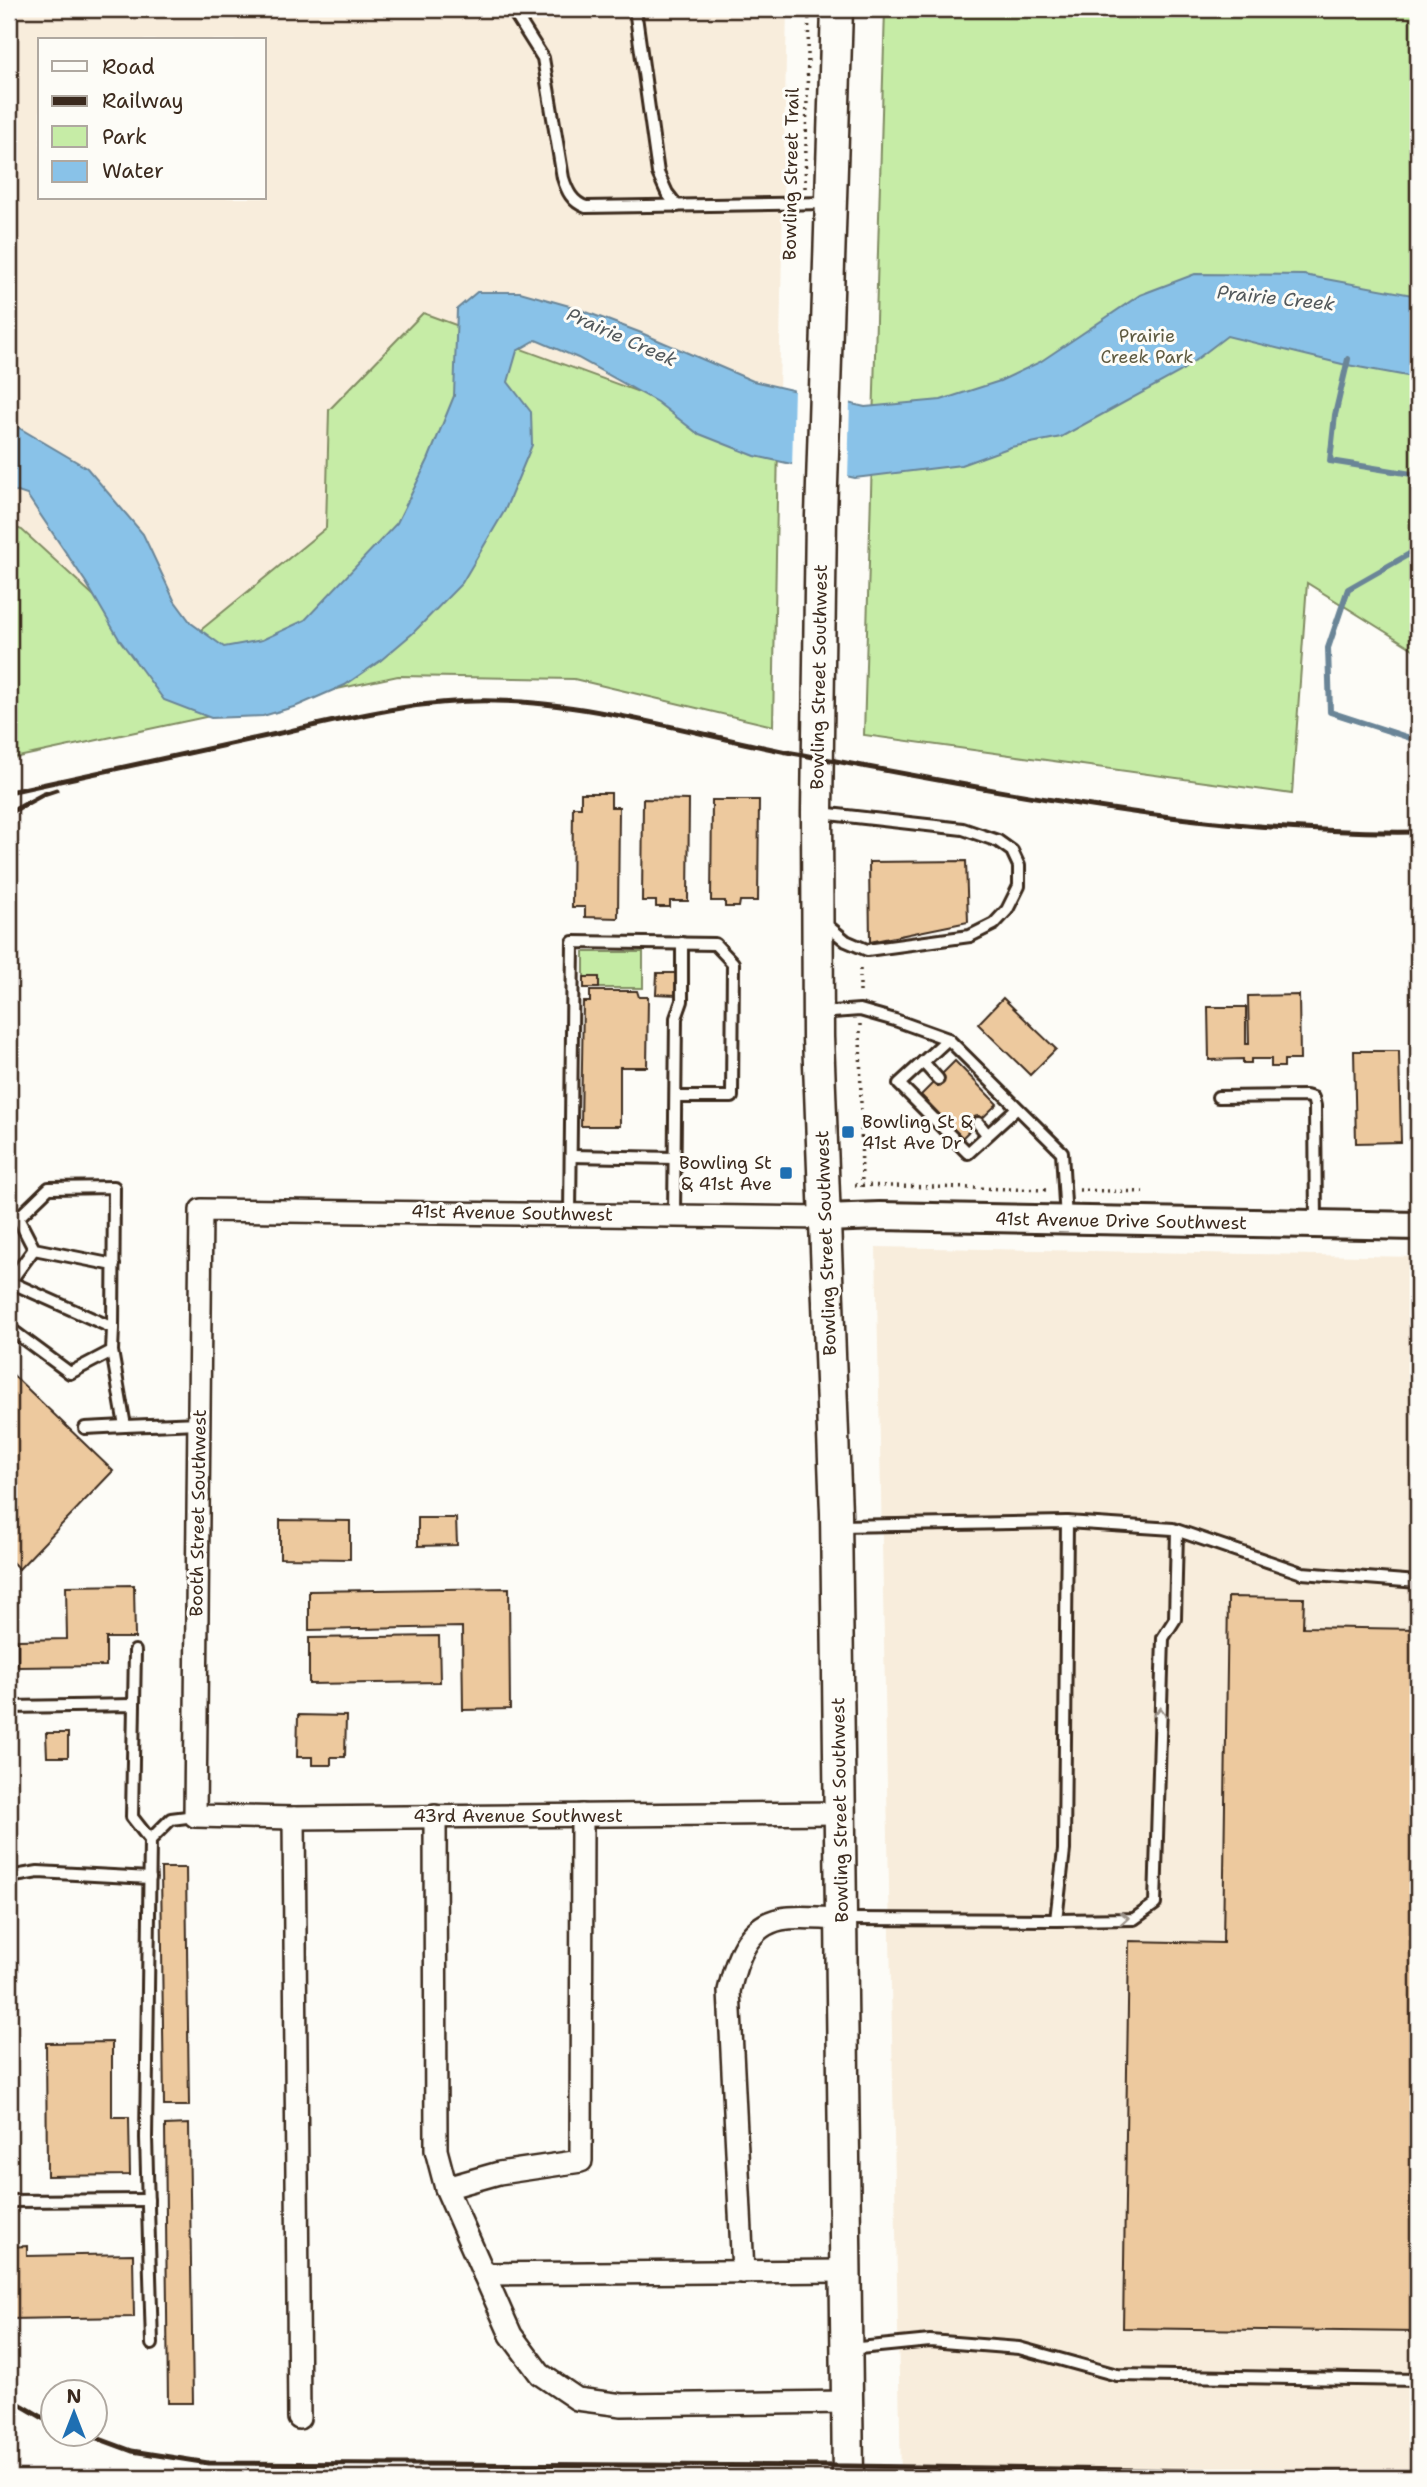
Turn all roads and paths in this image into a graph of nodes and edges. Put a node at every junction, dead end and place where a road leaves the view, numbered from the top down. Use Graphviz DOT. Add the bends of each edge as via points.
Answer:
graph roads {
  1 [pos="512,9"];
  2 [pos="635,9"];
  3 [pos="809,9"];
  4 [pos="837,9"];
  5 [pos="817,203"];
  6 [pos="677,206"];
  7 [pos="817,813"];
  8 [pos="818,918"];
  9 [pos="682,943"];
  10 [pos="860,969"];
  11 [pos="860,1010"];
  12 [pos="818,1013"];
  13 [pos="948,1039"];
  14 [pos="923,1062"];
  15 [pos="938,1079"];
  16 [pos="676,1097"];
  17 [pos="1218,1097"];
  18 [pos="1016,1109"];
  19 [pos="978,1123"];
  20 [pos="987,1134"];
  21 [pos="571,1156"];
  22 [pos="675,1158"];
  23 [pos="855,1185"];
  24 [pos="862,1188"];
  25 [pos="1063,1190"];
  26 [pos="1143,1192"];
  27 [pos="201,1210"];
  28 [pos="570,1213"];
  29 [pos="674,1215"];
  30 [pos="18,1218"];
  31 [pos="824,1218"];
  32 [pos="1066,1220"];
  33 [pos="1316,1224"];
  34 [pos="9,1226"];
  35 [pos="1418,1226"];
  36 [pos="34,1249"];
  37 [pos="114,1265"];
  38 [pos="9,1283"];
  39 [pos="9,1328"];
  40 [pos="113,1328"];
  41 [pos="112,1351"];
  42 [pos="198,1423"];
  43 [pos="125,1426"];
  44 [pos="85,1428"];
  45 [pos="1067,1522"];
  46 [pos="836,1527"];
  47 [pos="1177,1531"];
  48 [pos="1418,1582"];
  49 [pos="135,1651"];
  50 [pos="134,1705"];
  51 [pos="9,1707"];
  52 [pos="840,1813"];
  53 [pos="582,1815"];
  54 [pos="195,1816"];
  55 [pos="435,1816"];
  56 [pos="294,1818"];
  57 [pos="150,1840"];
  58 [pos="9,1877"];
  59 [pos="150,1878"];
  60 [pos="842,1919"];
  61 [pos="1056,1920"];
  62 [pos="446,2188"];
  63 [pos="148,2200"];
  64 [pos="9,2201"];
  65 [pos="845,2271"];
  66 [pos="743,2272"];
  67 [pos="484,2274"];
  68 [pos="152,2344"];
  69 [pos="846,2350"];
  70 [pos="1418,2380"];
  71 [pos="847,2402"];
  72 [pos="299,2418"];
  73 [pos="848,2478"];
  1 -- 6 [label="lane" via="543,58 564,178 574,201 586,207"];
  2 -- 6 [label="lane" via="658,173"];
  3 -- 5 [label="path, Bowling Street Trail"];
  4 -- 5 [label="main road, Bowling Street Southwest"];
  5 -- 6 [label="lane"];
  5 -- 7 [label="main road, Bowling Street Southwest" via="827,341"];
  7 -- 8 [label="main road, Bowling Street Southwest"];
  7 -- 8 [label="lane" via="963,829 999,841 1012,851 1019,866 1019,886 1007,910 994,924 970,936 867,950 846,941"];
  8 -- 12 [label="main road, Bowling Street Southwest"];
  9 -- 16 [label="lane"];
  9 -- 16 [label="lane" via="715,944 733,963 732,1097"];
  9 -- 21 [label="lane" via="573,942"];
  10 -- 11 [label="path"];
  11 -- 12 [label="lane"];
  11 -- 13 [label="lane"];
  11 -- 24 [label="path"];
  12 -- 31 [label="main road, Bowling Street Southwest"];
  13 -- 14 [label="lane"];
  13 -- 18 [label="lane"];
  14 -- 15 [label="lane"];
  14 -- 20 [label="lane" via="899,1084 968,1153"];
  16 -- 22 [label="lane"];
  17 -- 33 [label="lane" via="1313,1098"];
  18 -- 20 [label="lane"];
  18 -- 25 [label="lane" via="1062,1152"];
  19 -- 20 [label="lane"];
  21 -- 22 [label="lane"];
  21 -- 28 [label="lane"];
  22 -- 29 [label="lane"];
  23 -- 24 [label="path"];
  24 -- 25 [label="path"];
  25 -- 26 [label="path"];
  25 -- 32 [label="lane"];
  27 -- 28 [label="street, 41st Avenue Southwest"];
  27 -- 42 [label="street, Booth Street Southwest"];
  28 -- 29 [label="street, 41st Avenue Southwest"];
  29 -- 31 [label="street, 41st Avenue Southwest"];
  30 -- 34 [label="lane"];
  30 -- 36 [label="lane"];
  30 -- 37 [label="lane" via="48,1188 114,1187"];
  31 -- 32 [label="street, 41st Avenue Drive Southwest"];
  31 -- 46 [label="main road, Bowling Street Southwest"];
  32 -- 33 [label="street, 41st Avenue Drive Southwest"];
  33 -- 35 [label="street, 41st Avenue Drive Southwest"];
  36 -- 37 [label="lane"];
  36 -- 38 [label="lane"];
  37 -- 40 [label="lane"];
  38 -- 40 [label="lane"];
  39 -- 41 [label="lane" via="70,1373"];
  40 -- 41 [label="lane"];
  41 -- 43 [label="lane"];
  42 -- 43 [label="lane"];
  42 -- 54 [label="street, Booth Street Southwest"];
  43 -- 44 [label="lane"];
  45 -- 46 [label="lane"];
  45 -- 47 [label="lane"];
  45 -- 61 [label="lane" via="1064,1850"];
  46 -- 52 [label="main road, Bowling Street Southwest"];
  47 -- 48 [label="lane" via="1302,1573"];
  61 -- 47 [label="lane, one-way" via="1135,1919 1155,1904 1163,1637 1175,1619"];
  49 -- 50 [label="lane"];
  50 -- 51 [label="lane"];
  50 -- 57 [label="lane" via="132,1817"];
  52 -- 53 [label="street, 43rd Avenue Southwest"];
  52 -- 60 [label="main road, Bowling Street Southwest"];
  53 -- 55 [label="street, 43rd Avenue Southwest"];
  53 -- 62 [label="street" via="581,2161 499,2173"];
  54 -- 56 [label="street, 43rd Avenue Southwest"];
  54 -- 57 [label="lane" via="171,1819"];
  55 -- 56 [label="street, 43rd Avenue Southwest"];
  55 -- 62 [label="street" via="436,2150"];
  56 -- 72 [label="street"];
  57 -- 59 [label="lane"];
  58 -- 59 [label="lane" via="38,1872"];
  59 -- 63 [label="lane"];
  60 -- 61 [label="lane"];
  60 -- 65 [label="main road, Bowling Street Southwest"];
  60 -- 66 [label="street" via="780,1919 752,1933 735,1964 729,1991"];
  62 -- 67 [label="street"];
  63 -- 64 [label="lane"];
  63 -- 68 [label="lane"];
  65 -- 66 [label="street"];
  65 -- 69 [label="main road, Bowling Street Southwest"];
  66 -- 67 [label="street"];
  67 -- 71 [label="street" via="511,2335 540,2374 578,2399 622,2405"];
  69 -- 70 [label="lane" via="930,2341 1019,2348 1117,2375"];
  69 -- 71 [label="main road, Bowling Street Southwest"];
  71 -- 73 [label="main road, Bowling Street Southwest"];
}
